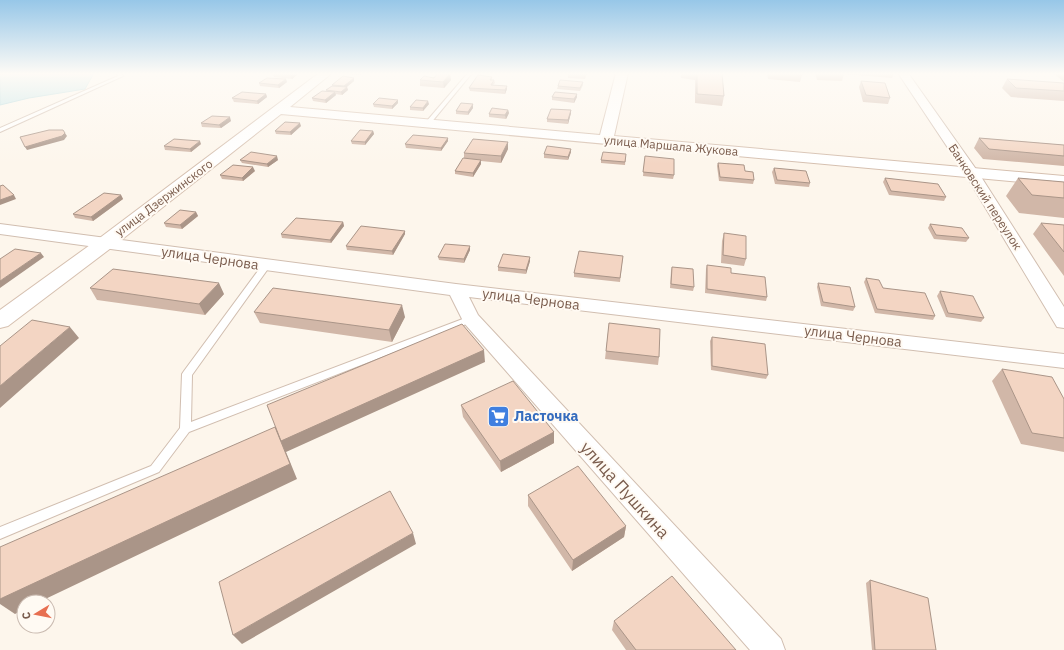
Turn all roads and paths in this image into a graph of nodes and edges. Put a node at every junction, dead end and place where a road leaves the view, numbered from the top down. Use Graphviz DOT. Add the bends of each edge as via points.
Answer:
graph roads {
  1 [pos="60,103"];
  2 [pos="287,103"];
  3 [pos="445,103"];
  4 [pos="615,103"];
  5 [pos="924,103"];
  6 [pos="278,110"];
  7 [pos="428,123"];
  8 [pos="0,130"];
  9 [pos="606,140"];
  10 [pos="971,172"];
  11 [pos="1064,181"];
  12 [pos="0,229"];
  13 [pos="104,244"];
  14 [pos="266,266"];
  15 [pos="456,290"];
  16 [pos="471,318"];
  17 [pos="0,321"];
  18 [pos="1064,322"];
  19 [pos="1064,361"];
  20 [pos="185,429"];
  21 [pos="0,533"];
  22 [pos="770,650"];
  1 -- 8 [label="lane"];
  2 -- 6 [label="street, улица Дзержинского"];
  3 -- 7 [label="lane"];
  4 -- 9 [label="street"];
  5 -- 10 [label="street, Банковский переулок"];
  6 -- 7 [label="street, улица Маршала Жукова"];
  6 -- 13 [label="street, улица Дзержинского"];
  7 -- 9 [label="street, улица Маршала Жукова"];
  9 -- 10 [label="street, улица Маршала Жукова"];
  10 -- 11 [label="street, улица Маршала Жукова"];
  10 -- 18 [label="street, Банковский переулок"];
  12 -- 13 [label="street, улица Чернова"];
  13 -- 14 [label="street, улица Чернова"];
  13 -- 17 [label="street, улица Дзержинского"];
  14 -- 15 [label="street, улица Чернова"];
  14 -- 20 [label="lane" via="187,374"];
  15 -- 16 [label="street, улица Пушкина"];
  15 -- 19 [label="street, улица Чернова"];
  16 -- 20 [label="lane"];
  16 -- 22 [label="street, улица Пушкина"];
  20 -- 21 [label="lane" via="155,469"];
}
